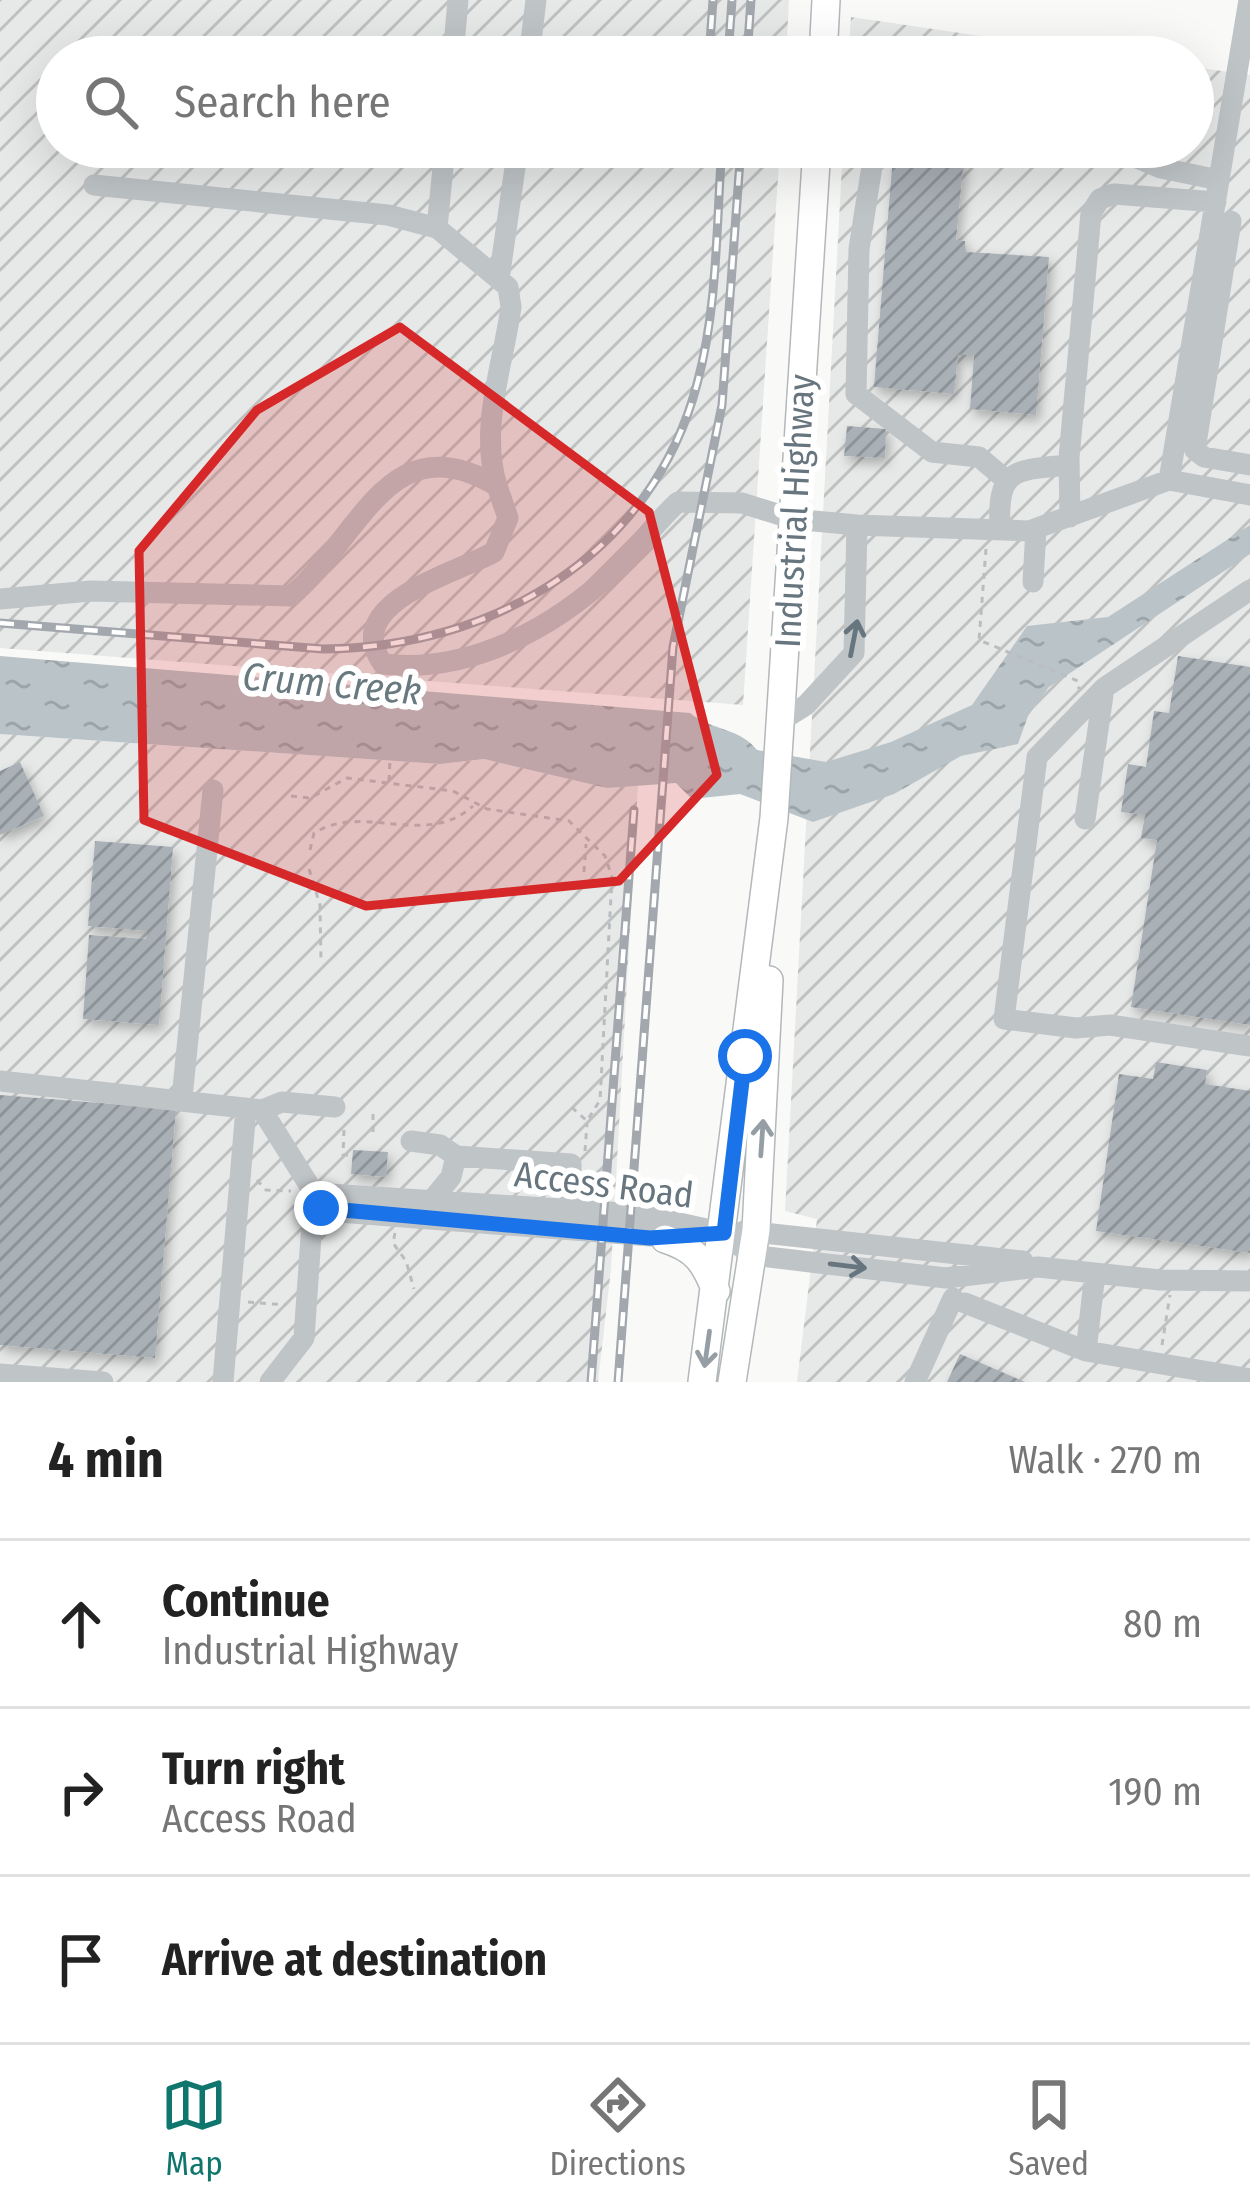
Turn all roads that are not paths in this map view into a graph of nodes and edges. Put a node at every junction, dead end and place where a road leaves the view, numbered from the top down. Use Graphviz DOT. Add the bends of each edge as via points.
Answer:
graph roads {
  1 [pos="458,0"];
  2 [pos="536,0"];
  3 [pos="826,0"];
  4 [pos="1250,0"];
  5 [pos="1248,24"];
  6 [pos="454,36"];
  7 [pos="532,36"];
  8 [pos="824,36"];
  9 [pos="443,168"];
  10 [pos="515,168"];
  11 [pos="816,168"];
  12 [pos="872,168"];
  13 [pos="1158,168"];
  14 [pos="94,185"];
  15 [pos="1226,209"];
  16 [pos="437,228"];
  17 [pos="499,279"];
  18 [pos="1069,464"];
  19 [pos="1250,465"];
  20 [pos="1005,479"];
  21 [pos="1169,480"];
  22 [pos="497,486"];
  23 [pos="1250,494"];
  24 [pos="1070,517"];
  25 [pos="793,519"];
  26 [pos="857,525"];
  27 [pos="1036,529"];
  28 [pos="993,536"];
  29 [pos="1033,582"];
  30 [pos="1250,590"];
  31 [pos="0,599"];
  32 [pos="1104,688"];
  33 [pos="782,721"];
  34 [pos="213,790"];
  35 [pos="1084,819"];
  36 [pos="767,874"];
  37 [pos="1250,1046"];
  38 [pos="0,1081"];
  39 [pos="182,1098"];
  40 [pos="334,1107"];
  41 [pos="254,1109"];
  42 [pos="411,1141"];
  43 [pos="457,1156"];
  44 [pos="309,1198"];
  45 [pos="443,1207"];
  46 [pos="571,1209"];
  47 [pos="724,1233"];
  48 [pos="665,1239"];
  49 [pos="754,1242"];
  50 [pos="1095,1273"];
  51 [pos="1250,1281"];
  52 [pos="716,1291"];
  53 [pos="1086,1352"];
  54 [pos="0,1374"];
  55 [pos="1250,1379"];
  56 [pos="104,1382"];
  57 [pos="223,1382"];
  58 [pos="270,1382"];
  59 [pos="703,1382"];
  60 [pos="732,1382"];
  61 [pos="915,1382"];
  1 -- 6 [label="lane"];
  2 -- 7 [label="lane"];
  3 -- 8 [label="main road"];
  4 -- 5 [label="lane"];
  5 -- 15 [label="lane"];
  9 -- 16 [label="lane"];
  10 -- 17 [label="lane"];
  11 -- 25 [label="main road, Industrial Highway"];
  12 -- 20 [label="lane" via="859,249 856,394 932,452 979,458"];
  13 -- 15 [label="lane"];
  14 -- 16 [label="lane" via="388,215"];
  15 -- 18 [label="lane" via="1114,194 1091,213"];
  15 -- 19 [label="lane" via="1195,450"];
  15 -- 21 [label="lane"];
  16 -- 17 [label="lane"];
  17 -- 22 [label="lane" via="512,307 489,428"];
  18 -- 20 [label="lane"];
  18 -- 24 [label="lane"];
  20 -- 28 [label="lane"];
  21 -- 23 [label="lane"];
  21 -- 24 [label="lane"];
  22 -- 25 [label="lane" via="508,518 494,552 381,612 375,653 383,664 466,658 546,626 618,567 678,502 742,503"];
  22 -- 31 [label="lane" via="451,464 408,472 378,495 291,596 91,591"];
  24 -- 27 [label="lane"];
  25 -- 26 [label="lane"];
  25 -- 33 [label="main road, Industrial Highway"];
  26 -- 28 [label="lane"];
  33 -- 26 [label="lane, one-way" via="854,653"];
  27 -- 28 [label="lane"];
  27 -- 29 [label="lane"];
  30 -- 32 [label="lane"];
  32 -- 35 [label="lane"];
  32 -- 37 [label="lane" via="1037,757 1004,1019"];
  33 -- 36 [label="main road, Industrial Highway"];
  34 -- 39 [label="lane"];
  36 -- 47 [label="main road, Industrial Highway"];
  49 -- 36 [label="main road, Industrial Highway, one-way" via="769,1011"];
  38 -- 39 [label="lane"];
  39 -- 41 [label="lane"];
  40 -- 41 [label="lane" via="282,1102"];
  41 -- 44 [label="lane"];
  41 -- 57 [label="lane"];
  42 -- 43 [label="lane"];
  43 -- 45 [label="lane"];
  43 -- 46 [label="lane" via="572,1164"];
  44 -- 45 [label="lane, Access Road"];
  44 -- 58 [label="lane" via="304,1338"];
  45 -- 46 [label="lane, Access Road"];
  45 -- 48 [label="lane, Access Road"];
  46 -- 47 [label="lane, Access Road"];
  47 -- 48 [label="lane, Access Road"];
  47 -- 49 [label="lane"];
  47 -- 52 [label="main road, Industrial Highway"];
  48 -- 52 [label="main road" via="691,1247"];
  49 -- 50 [label="lane" via="946,1278 1038,1267"];
  49 -- 60 [label="main road, Industrial Highway"];
  50 -- 51 [label="lane"];
  50 -- 53 [label="lane"];
  52 -- 59 [label="main road, Industrial Highway, one-way"];
  53 -- 55 [label="lane"];
  53 -- 61 [label="lane" via="959,1300"];
  54 -- 56 [label="lane"];
}
